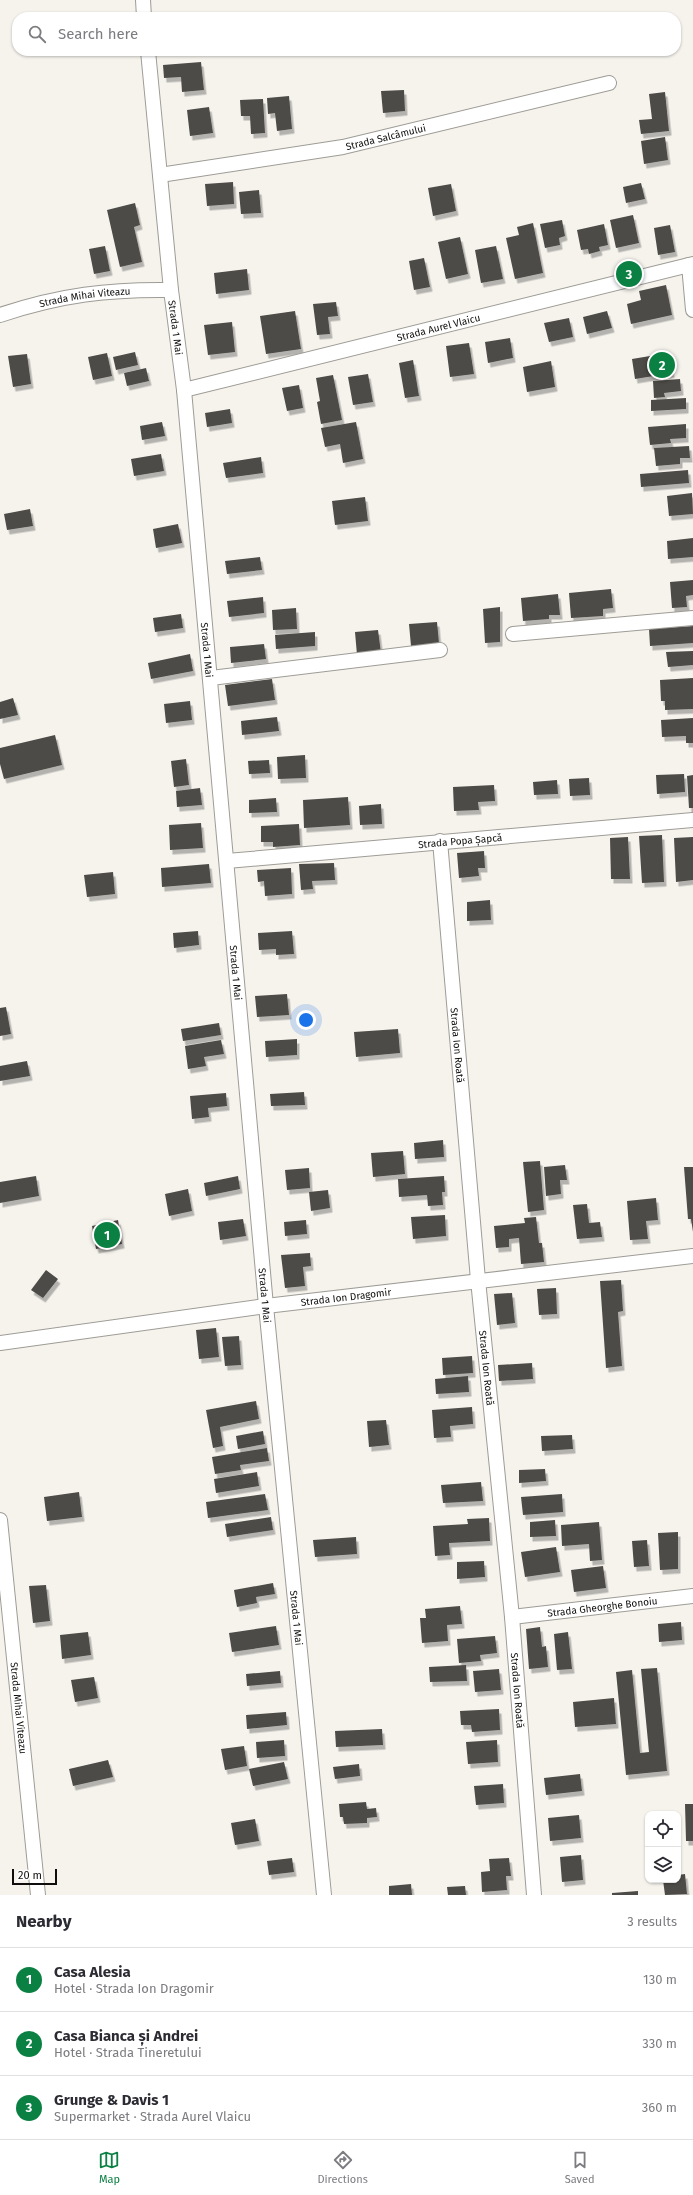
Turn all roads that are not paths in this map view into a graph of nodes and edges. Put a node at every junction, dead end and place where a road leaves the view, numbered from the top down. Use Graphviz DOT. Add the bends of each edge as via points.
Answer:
graph roads {
  1 [pos="143,0"];
  2 [pos="144,12"];
  3 [pos="148,56"];
  4 [pos="609,83"];
  5 [pos="160,175"];
  6 [pos="691,264"];
  7 [pos="171,290"];
  8 [pos="693,310"];
  9 [pos="0,315"];
  10 [pos="184,390"];
  11 [pos="693,618"];
  12 [pos="513,634"];
  13 [pos="440,650"];
  14 [pos="211,678"];
  15 [pos="693,820"];
  16 [pos="440,841"];
  17 [pos="227,861"];
  18 [pos="693,1256"];
  19 [pos="478,1280"];
  20 [pos="266,1306"];
  21 [pos="0,1343"];
  22 [pos="0,1520"];
  23 [pos="693,1596"];
  24 [pos="512,1616"];
  25 [pos="38,1895"];
  26 [pos="324,1895"];
  27 [pos="534,1895"];
  1 -- 2 [label="street"];
  3 -- 5 [label="street, Strada 1 Mai"];
  4 -- 5 [label="street, Strada Salcâmului" via="343,147"];
  5 -- 7 [label="street, Strada 1 Mai"];
  6 -- 8 [label="street"];
  6 -- 10 [label="street, Strada Aurel Vlaicu"];
  7 -- 9 [label="street, Strada Mihai Viteazu" via="126,289 80,294 26,306"];
  7 -- 10 [label="street, Strada 1 Mai"];
  10 -- 14 [label="street, Strada 1 Mai"];
  11 -- 12 [label="street"];
  13 -- 14 [label="street"];
  14 -- 17 [label="street, Strada 1 Mai"];
  15 -- 16 [label="street, Strada Popa Șapcă"];
  16 -- 17 [label="street, Strada Popa Șapcă"];
  16 -- 19 [label="street, Strada Ion Roată"];
  17 -- 20 [label="street, Strada 1 Mai"];
  18 -- 19 [label="street, Strada Ion Dragomir"];
  19 -- 20 [label="street, Strada Ion Dragomir"];
  19 -- 24 [label="street, Strada Ion Roată"];
  20 -- 21 [label="street, Strada Ion Dragomir"];
  20 -- 26 [label="street, Strada 1 Mai"];
  22 -- 25 [label="street, Strada Mihai Viteazu"];
  23 -- 24 [label="street, Strada Gheorghe Bonoiu"];
  24 -- 27 [label="street, Strada Ion Roată"];
}
